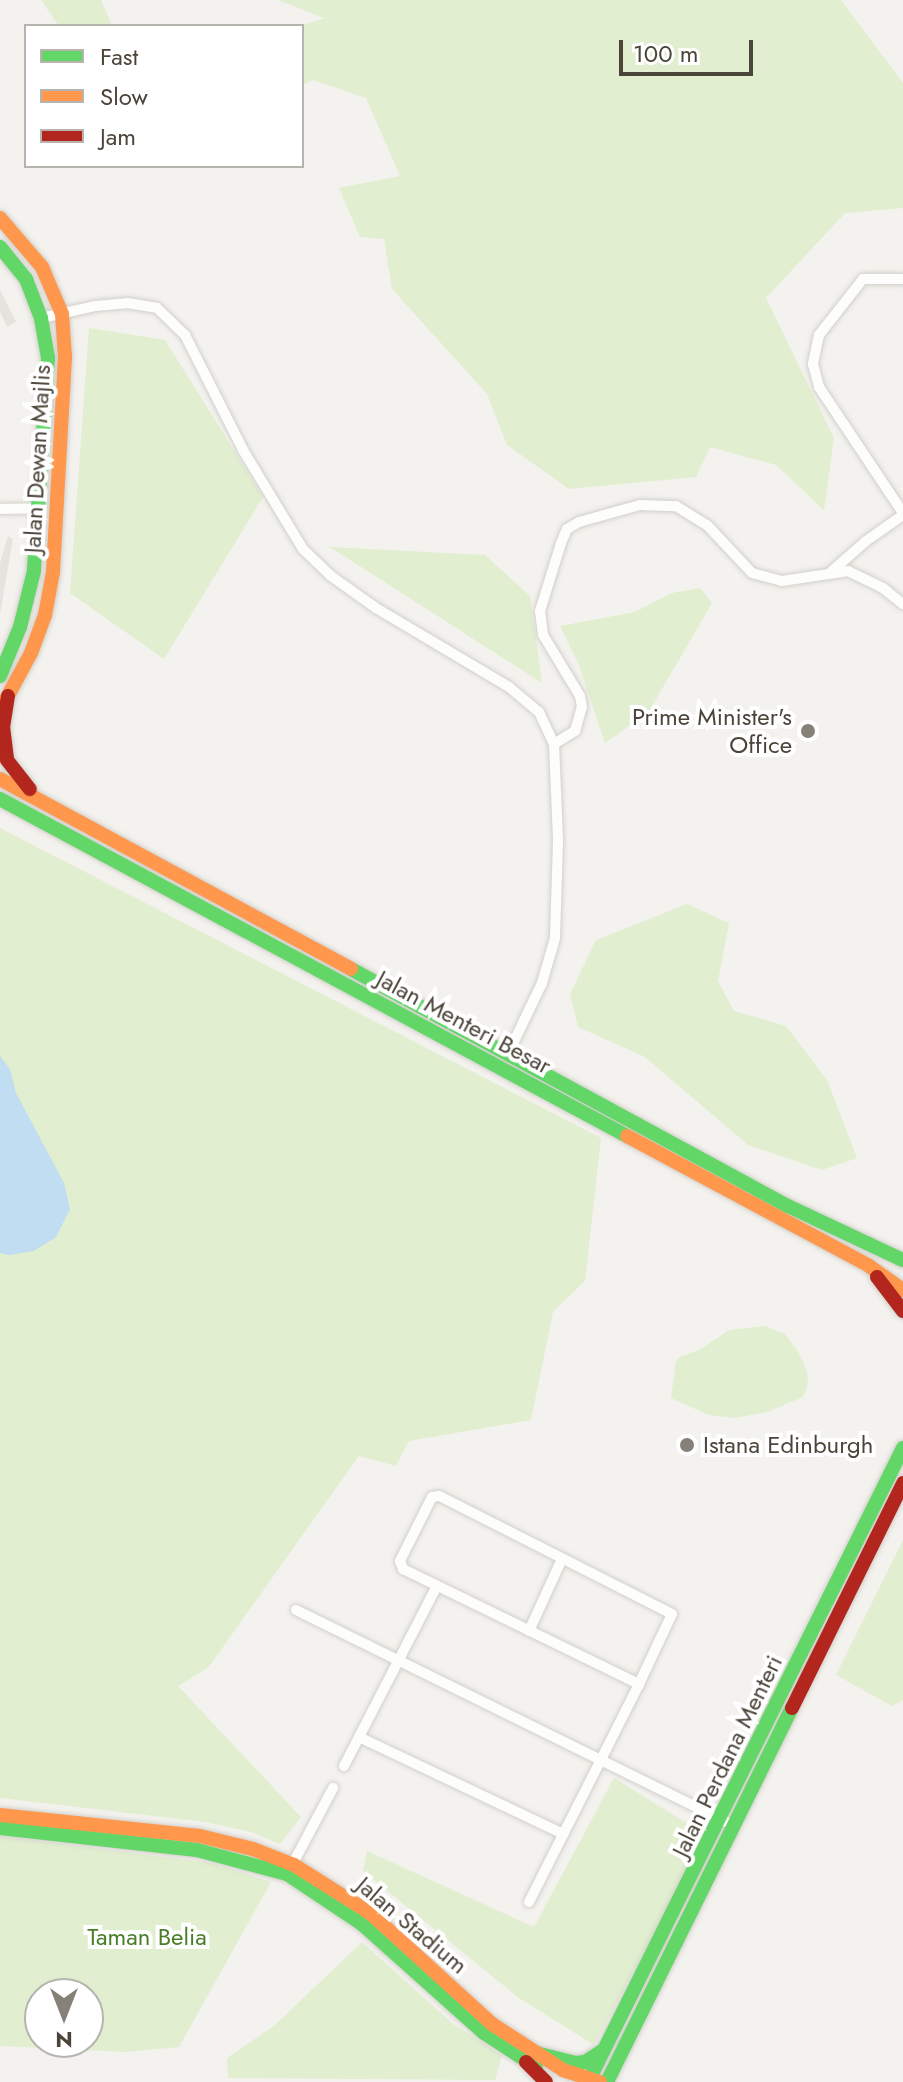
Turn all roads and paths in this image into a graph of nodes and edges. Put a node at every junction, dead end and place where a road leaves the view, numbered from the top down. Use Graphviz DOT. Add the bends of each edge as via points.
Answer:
graph roads {
  1 [pos="0,218"];
  2 [pos="0,247"];
  3 [pos="903,279"];
  4 [pos="62,314"];
  5 [pos="41,318"];
  6 [pos="47,340"];
  7 [pos="64,340"];
  8 [pos="39,508"];
  9 [pos="0,509"];
  10 [pos="903,514"];
  11 [pos="832,571"];
  12 [pos="903,604"];
  13 [pos="0,676"];
  14 [pos="8,696"];
  15 [pos="0,710"];
  16 [pos="554,744"];
  17 [pos="0,779"];
  18 [pos="0,799"];
  19 [pos="45,804"];
  20 [pos="0,811"];
  21 [pos="68,836"];
  22 [pos="508,1054"];
  23 [pos="788,1206"];
  24 [pos="782,1222"];
  25 [pos="903,1260"];
  26 [pos="869,1266"];
  27 [pos="903,1290"];
  28 [pos="903,1311"];
  29 [pos="903,1448"];
  30 [pos="903,1483"];
  31 [pos="562,1559"];
  32 [pos="436,1588"];
  33 [pos="296,1610"];
  34 [pos="529,1631"];
  35 [pos="399,1662"];
  36 [pos="639,1684"];
  37 [pos="361,1738"];
  38 [pos="599,1761"];
  39 [pos="344,1766"];
  40 [pos="333,1788"];
  41 [pos="0,1815"];
  42 [pos="728,1822"];
  43 [pos="0,1828"];
  44 [pos="563,1834"];
  45 [pos="290,1870"];
  46 [pos="529,1902"];
  47 [pos="604,2050"];
  48 [pos="529,2057"];
  49 [pos="592,2081"];
  50 [pos="546,2082"];
  51 [pos="574,2082"];
  52 [pos="607,2082"];
  1 -- 4 [label="main road, Jalan Dewan Majlis" via="42,267"];
  2 -- 5 [label="main road, Jalan Dewan Majlis" via="26,279"];
  3 -- 10 [label="street" via="863,279 819,335 813,364 819,387"];
  4 -- 5 [label="street"];
  4 -- 7 [label="main road, Jalan Dewan Majlis"];
  4 -- 16 [label="street" via="127,303 157,308 185,335 243,450 303,549 376,608 509,687 539,712"];
  5 -- 6 [label="main road, Jalan Dewan Majlis"];
  6 -- 7 [label="main road"];
  6 -- 8 [label="main road, Jalan Dewan Majlis"];
  7 -- 14 [label="main road, Jalan Dewan Majlis" via="53,572 45,615"];
  8 -- 9 [label="street"];
  8 -- 13 [label="main road, Jalan Dewan Majlis" via="27,605"];
  10 -- 11 [label="street"];
  11 -- 12 [label="street" via="861,576"];
  11 -- 16 [label="street" via="782,581 752,573 707,525 676,506 640,505 567,529 540,611 543,635 582,707 575,731"];
  14 -- 15 [label="main road, Jalan Dewan Majlis"];
  14 -- 19 [label="main road" via="3,726 7,760"];
  16 -- 22 [label="street" via="555,938 542,983"];
  17 -- 19 [label="main road, Jalan Menteri Besar"];
  18 -- 21 [label="main road, Jalan Menteri Besar"];
  19 -- 22 [label="main road, Jalan Menteri Besar"];
  20 -- 21 [label="main road"];
  21 -- 24 [label="main road, Jalan Menteri Besar"];
  22 -- 23 [label="main road, Jalan Menteri Besar"];
  23 -- 24 [label="main road"];
  23 -- 25 [label="main road, Jalan Menteri Besar"];
  24 -- 26 [label="main road, Jalan Menteri Besar"];
  26 -- 27 [label="main road, Jalan Menteri Besar"];
  26 -- 28 [label="main road"];
  29 -- 42 [label="main road, Jalan Perdana Menteri"];
  30 -- 42 [label="main road, Jalan Perdana Menteri"];
  31 -- 32 [label="street" via="436,1495 400,1565"];
  31 -- 34 [label="street"];
  31 -- 36 [label="street" via="672,1614"];
  32 -- 34 [label="street"];
  32 -- 35 [label="street"];
  33 -- 35 [label="street"];
  34 -- 36 [label="street"];
  35 -- 37 [label="street"];
  35 -- 38 [label="street"];
  36 -- 38 [label="street"];
  37 -- 39 [label="street"];
  37 -- 44 [label="street"];
  38 -- 42 [label="street"];
  38 -- 44 [label="street"];
  40 -- 45 [label="street"];
  41 -- 45 [label="main road, Jalan Stadium" via="200,1836 253,1849"];
  42 -- 47 [label="main road, Jalan Perdana Menteri"];
  42 -- 52 [label="main road, Jalan Perdana Menteri"];
  43 -- 45 [label="main road, Jalan Stadium" via="197,1850"];
  44 -- 46 [label="street"];
  45 -- 48 [label="main road, Jalan Stadium" via="370,1913"];
  47 -- 48 [label="main road" via="575,2063"];
  47 -- 49 [label="main road, Jalan Perdana Menteri"];
  48 -- 49 [label="main road, Jalan Stadium"];
  48 -- 50 [label="main road"];
  48 -- 51 [label="main road, Jalan Stadium"];
}
